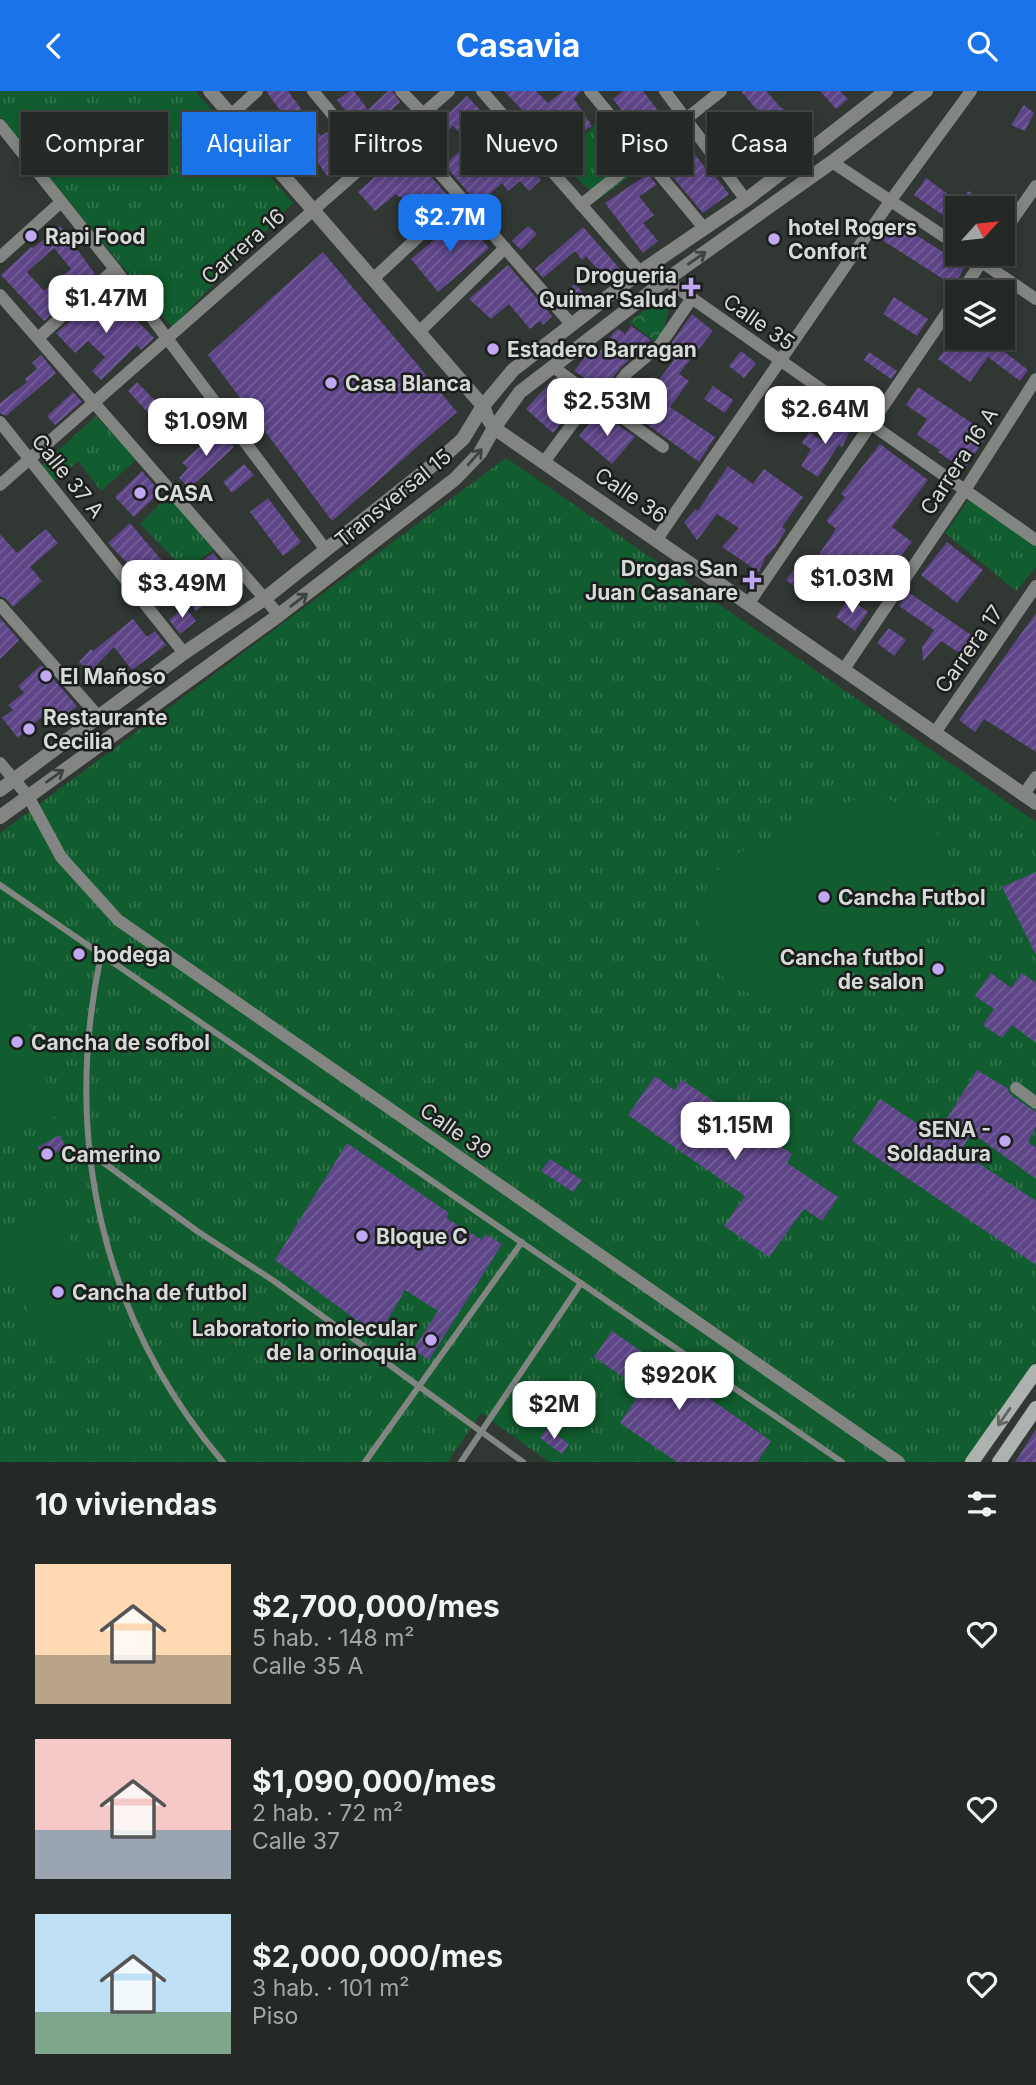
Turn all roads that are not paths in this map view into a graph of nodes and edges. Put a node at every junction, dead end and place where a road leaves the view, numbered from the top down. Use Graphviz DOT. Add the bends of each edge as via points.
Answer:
graph roads {
  1 [pos="210,91"];
  2 [pos="257,91"];
  3 [pos="313,91"];
  4 [pos="401,91"];
  5 [pos="449,91"];
  6 [pos="482,91"];
  7 [pos="590,91"];
  8 [pos="665,91"];
  9 [pos="721,91"];
  10 [pos="886,91"];
  11 [pos="926,91"];
  12 [pos="971,91"];
  13 [pos="228,112"];
  14 [pos="233,112"];
  15 [pos="330,112"];
  16 [pos="421,112"];
  17 [pos="425,112"];
  18 [pos="607,112"];
  19 [pos="681,112"];
  20 [pos="693,113"];
  21 [pos="0,125"];
  22 [pos="693,128"];
  23 [pos="4,140"];
  24 [pos="832,162"];
  25 [pos="282,175"];
  26 [pos="353,175"];
  27 [pos="440,175"];
  28 [pos="618,175"];
  29 [pos="660,175"];
  30 [pos="1036,186"];
  31 [pos="460,198"];
  32 [pos="746,199"];
  33 [pos="891,200"];
  34 [pos="61,202"];
  35 [pos="581,205"];
  36 [pos="313,210"];
  37 [pos="1015,216"];
  38 [pos="704,228"];
  39 [pos="945,237"];
  40 [pos="505,249"];
  41 [pos="0,257"];
  42 [pos="995,266"];
  43 [pos="115,269"];
  44 [pos="640,272"];
  45 [pos="373,279"];
  46 [pos="666,280"];
  47 [pos="0,295"];
  48 [pos="692,298"];
  49 [pos="1036,299"];
  50 [pos="945,316"];
  51 [pos="572,324"];
  52 [pos="419,332"];
  53 [pos="38,338"];
  54 [pos="166,339"];
  55 [pos="780,361"];
  56 [pos="553,367"];
  57 [pos="1036,379"];
  58 [pos="601,402"];
  59 [pos="94,403"];
  60 [pos="483,405"];
  61 [pos="0,422"];
  62 [pos="872,425"];
  63 [pos="494,428"];
  64 [pos="663,447"];
  65 [pos="30,459"];
  66 [pos="544,461"];
  67 [pos="0,485"];
  68 [pos="965,490"];
  69 [pos="657,539"];
  70 [pos="1036,540"];
  71 [pos="326,550"];
  72 [pos="1036,586"];
  73 [pos="264,599"];
  74 [pos="749,603"];
  75 [pos="0,604"];
  76 [pos="279,615"];
  77 [pos="184,653"];
  78 [pos="844,669"];
  79 [pos="98,716"];
  80 [pos="934,734"];
  81 [pos="0,763"];
  82 [pos="1036,777"];
  83 [pos="14,779"];
  84 [pos="0,790"];
  85 [pos="28,796"];
  86 [pos="1030,799"];
  87 [pos="0,817"];
  88 [pos="0,885"];
  89 [pos="101,955"];
  90 [pos="1016,1088"];
  91 [pos="1036,1103"];
  92 [pos="88,1152"];
  93 [pos="522,1242"];
  94 [pos="581,1283"];
  95 [pos="1036,1371"];
  96 [pos="419,1386"];
  97 [pos="1036,1408"];
  98 [pos="480,1433"];
  99 [pos="223,1462"];
  100 [pos="365,1462"];
  101 [pos="461,1462"];
  102 [pos="523,1462"];
  103 [pos="842,1462"];
  104 [pos="899,1462"];
  105 [pos="972,1462"];
  106 [pos="999,1462"];
  1 -- 13 [label="street"];
  2 -- 14 [label="street"];
  3 -- 15 [label="street"];
  4 -- 16 [label="street"];
  5 -- 17 [label="street, Carrera 16"];
  6 -- 35 [label="street"];
  7 -- 18 [label="street"];
  8 -- 19 [label="street"];
  9 -- 20 [label="street"];
  10 -- 32 [label="street, Transversal 15"];
  11 -- 24 [label="street, Transversal 15"];
  12 -- 33 [label="street"];
  21 -- 23 [label="street"];
  22 -- 32 [label="street"];
  23 -- 34 [label="street"];
  24 -- 33 [label="street"];
  46 -- 24 [label="street, Transversal 15, one-way"];
  25 -- 36 [label="street"];
  26 -- 36 [label="street, Carrera 16"];
  27 -- 31 [label="street"];
  28 -- 35 [label="street"];
  29 -- 38 [label="street"];
  30 -- 37 [label="street"];
  31 -- 40 [label="street"];
  31 -- 45 [label="street"];
  32 -- 38 [label="street, Transversal 15"];
  33 -- 39 [label="street"];
  33 -- 55 [label="street"];
  34 -- 41 [label="street"];
  34 -- 43 [label="street"];
  35 -- 44 [label="street"];
  36 -- 45 [label="street"];
  36 -- 54 [label="street, Carrera 16"];
  38 -- 44 [label="street, Transversal 15"];
  40 -- 51 [label="street"];
  40 -- 52 [label="street"];
  42 -- 49 [label="street"];
  43 -- 53 [label="street"];
  43 -- 54 [label="street"];
  44 -- 51 [label="street, Transversal 15"];
  45 -- 52 [label="street"];
  46 -- 48 [label="street, Calle 35"];
  46 -- 56 [label="street, Transversal 15"];
  47 -- 53 [label="street"];
  48 -- 55 [label="street, Calle 35"];
  48 -- 58 [label="street" via="660,345"];
  50 -- 62 [label="street"];
  51 -- 60 [label="street, Transversal 15" via="513,370"];
  52 -- 60 [label="street"];
  53 -- 59 [label="street"];
  54 -- 59 [label="street, Carrera 16"];
  54 -- 71 [label="street"];
  55 -- 62 [label="street, Calle 35"];
  55 -- 69 [label="street"];
  56 -- 58 [label="street"];
  56 -- 63 [label="street, Transversal 15" via="520,392"];
  57 -- 68 [label="street, Carrera 16 A"];
  58 -- 64 [label="street"];
  58 -- 66 [label="street" via="587,404"];
  59 -- 65 [label="street, Carrera 16"];
  59 -- 73 [label="street"];
  60 -- 63 [label="street"];
  60 -- 71 [label="street, Transversal 15" via="463,439"];
  61 -- 65 [label="street, Calle 37 A"];
  62 -- 68 [label="street, Calle 35"];
  62 -- 74 [label="street"];
  63 -- 66 [label="street, Calle 36"];
  76 -- 63 [label="street, Transversal 15, one-way" via="455,478 480,453"];
  65 -- 67 [label="street, Carrera 16"];
  65 -- 77 [label="street, Calle 37 A"];
  66 -- 69 [label="street, Calle 36"];
  68 -- 70 [label="street, Calle 35"];
  68 -- 78 [label="street, Carrera 16 A"];
  69 -- 74 [label="street, Calle 36"];
  71 -- 73 [label="street, Transversal 15"];
  72 -- 80 [label="street, Carrera 17"];
  73 -- 76 [label="street"];
  73 -- 77 [label="street, Transversal 15"];
  74 -- 78 [label="street, Calle 36"];
  75 -- 79 [label="street"];
  85 -- 76 [label="street, Transversal 15, one-way"];
  77 -- 79 [label="street, Transversal 15"];
  78 -- 80 [label="street, Calle 36"];
  79 -- 83 [label="street, Transversal 15"];
  80 -- 86 [label="street, Calle 36"];
  81 -- 83 [label="street, Calle 39"];
  82 -- 86 [label="street"];
  83 -- 84 [label="street, Transversal 15"];
  83 -- 85 [label="street, Calle 39"];
  85 -- 87 [label="street, Transversal 15"];
  85 -- 104 [label="street, Calle 39" via="61,857 118,920"];
  88 -- 89 [label="lane"];
  89 -- 92 [label="lane" via="87,1044"];
  89 -- 93 [label="lane"];
  90 -- 91 [label="street"];
  92 -- 96 [label="lane"];
  92 -- 99 [label="lane" via="108,1251 132,1316 168,1387"];
  93 -- 94 [label="lane"];
  93 -- 96 [label="lane"];
  94 -- 98 [label="lane"];
  94 -- 103 [label="lane"];
  95 -- 105 [label="main road, one-way"];
  96 -- 98 [label="lane"];
  96 -- 100 [label="lane"];
  97 -- 106 [label="main road"];
  98 -- 101 [label="lane"];
  98 -- 102 [label="lane"];
}
